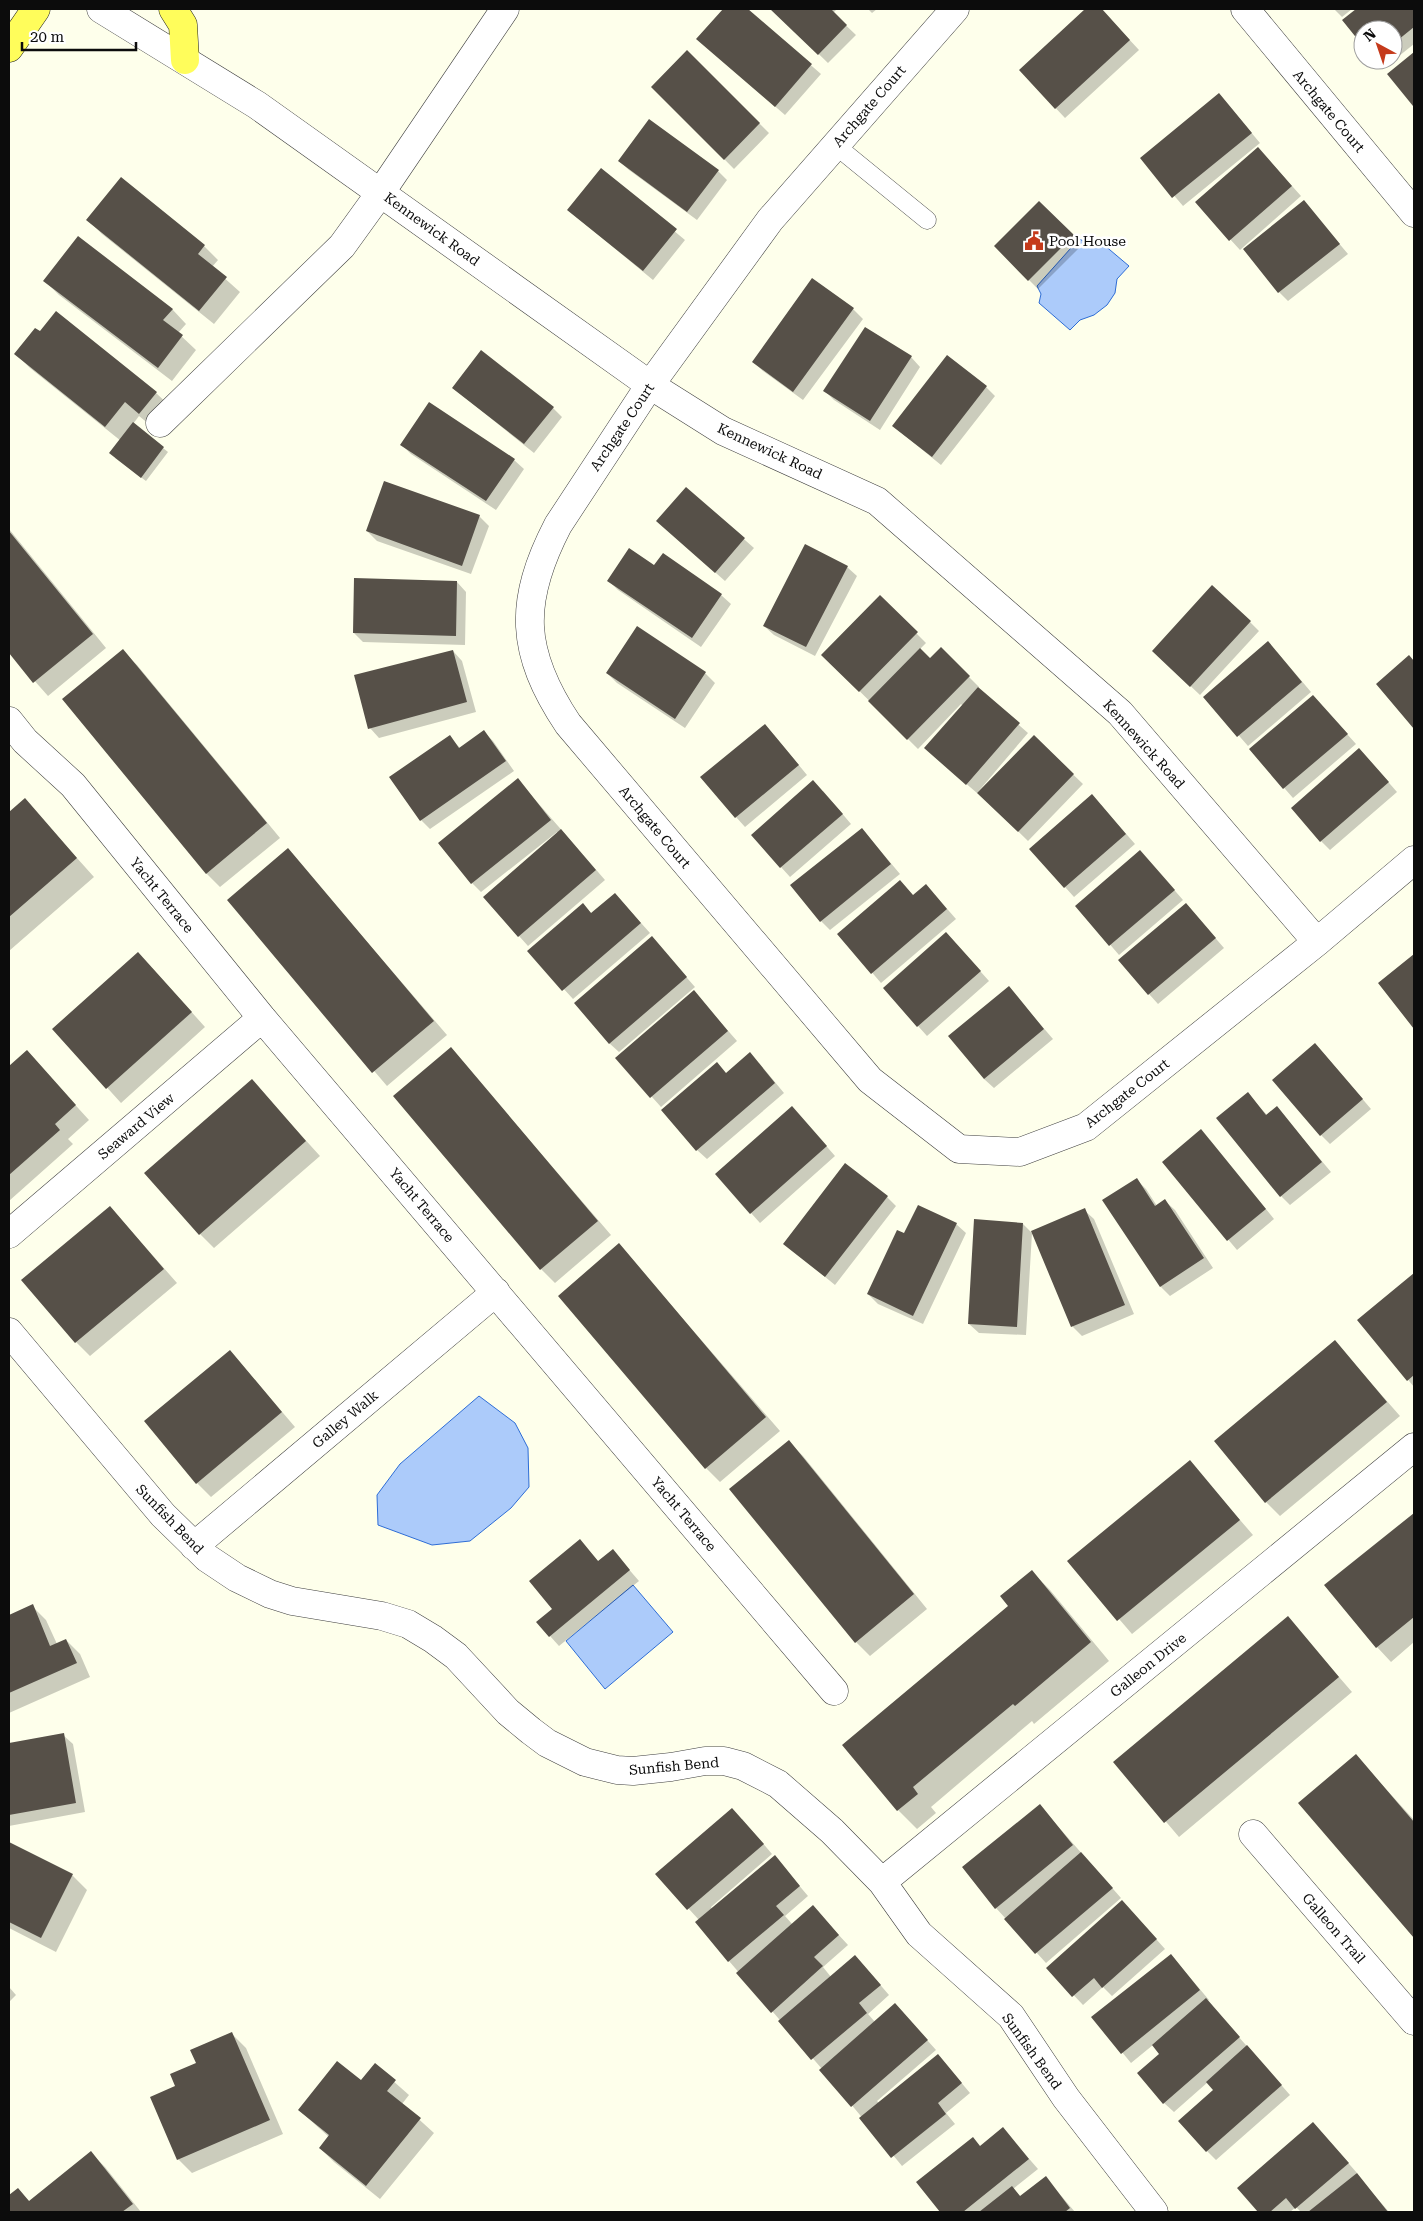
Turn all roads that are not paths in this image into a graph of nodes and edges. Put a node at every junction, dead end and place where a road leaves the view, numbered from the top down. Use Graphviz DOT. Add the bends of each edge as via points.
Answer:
graph roads {
  1 [pos="36,9"];
  2 [pos="101,9"];
  3 [pos="173,9"];
  4 [pos="505,9"];
  5 [pos="955,9"];
  6 [pos="1245,9"];
  7 [pos="9,48"];
  8 [pos="185,60"];
  9 [pos="835,145"];
  10 [pos="381,192"];
  11 [pos="1414,212"];
  12 [pos="927,220"];
  13 [pos="650,385"];
  14 [pos="160,423"];
  15 [pos="14,739"];
  16 [pos="1414,860"];
  17 [pos="1316,942"];
  18 [pos="262,1018"];
  19 [pos="9,1234"];
  20 [pos="496,1292"];
  21 [pos="9,1332"];
  22 [pos="1414,1447"];
  23 [pos="194,1546"];
  24 [pos="834,1692"];
  25 [pos="1253,1834"];
  26 [pos="882,1882"];
  27 [pos="1414,2021"];
  28 [pos="1154,2212"];
  1 -- 7 [label="main road"];
  2 -- 8 [label="street, Kennewick Road"];
  3 -- 8 [label="main road" via="183,25"];
  4 -- 10 [label="street"];
  5 -- 9 [label="street, Archgate Court"];
  6 -- 11 [label="street, Archgate Court"];
  8 -- 10 [label="street, Kennewick Road" via="258,105"];
  9 -- 12 [label="lane"];
  9 -- 13 [label="street, Archgate Court" via="770,220"];
  10 -- 13 [label="street, Kennewick Road"];
  10 -- 14 [label="street" via="342,246"];
  13 -- 17 [label="street, Kennewick Road" via="723,431 877,501 1120,713"];
  13 -- 17 [label="street, Archgate Court" via="573,501 546,549 533,588 529,619 532,649 549,694 568,724 870,1080 959,1149 1020,1152 1086,1127"];
  15 -- 18 [label="street, Yacht Terrace" via="73,785"];
  16 -- 17 [label="street, Archgate Court"];
  18 -- 19 [label="street, Seaward View"];
  18 -- 20 [label="street, Yacht Terrace"];
  20 -- 23 [label="street, Galley Walk"];
  20 -- 24 [label="street, Yacht Terrace"];
  21 -- 23 [label="street, Sunfish Bend" via="163,1515"];
  22 -- 26 [label="street, Galleon Drive"];
  23 -- 26 [label="street, Sunfish Bend" via="237,1578 270,1594 408,1624 456,1656 515,1718 547,1743 586,1762 633,1771 705,1761 724,1762 761,1774 778,1784 826,1825"];
  25 -- 27 [label="street, Galleon Trail"];
  26 -- 28 [label="street, Sunfish Bend" via="919,1934 1011,2016 1066,2098"];
}
